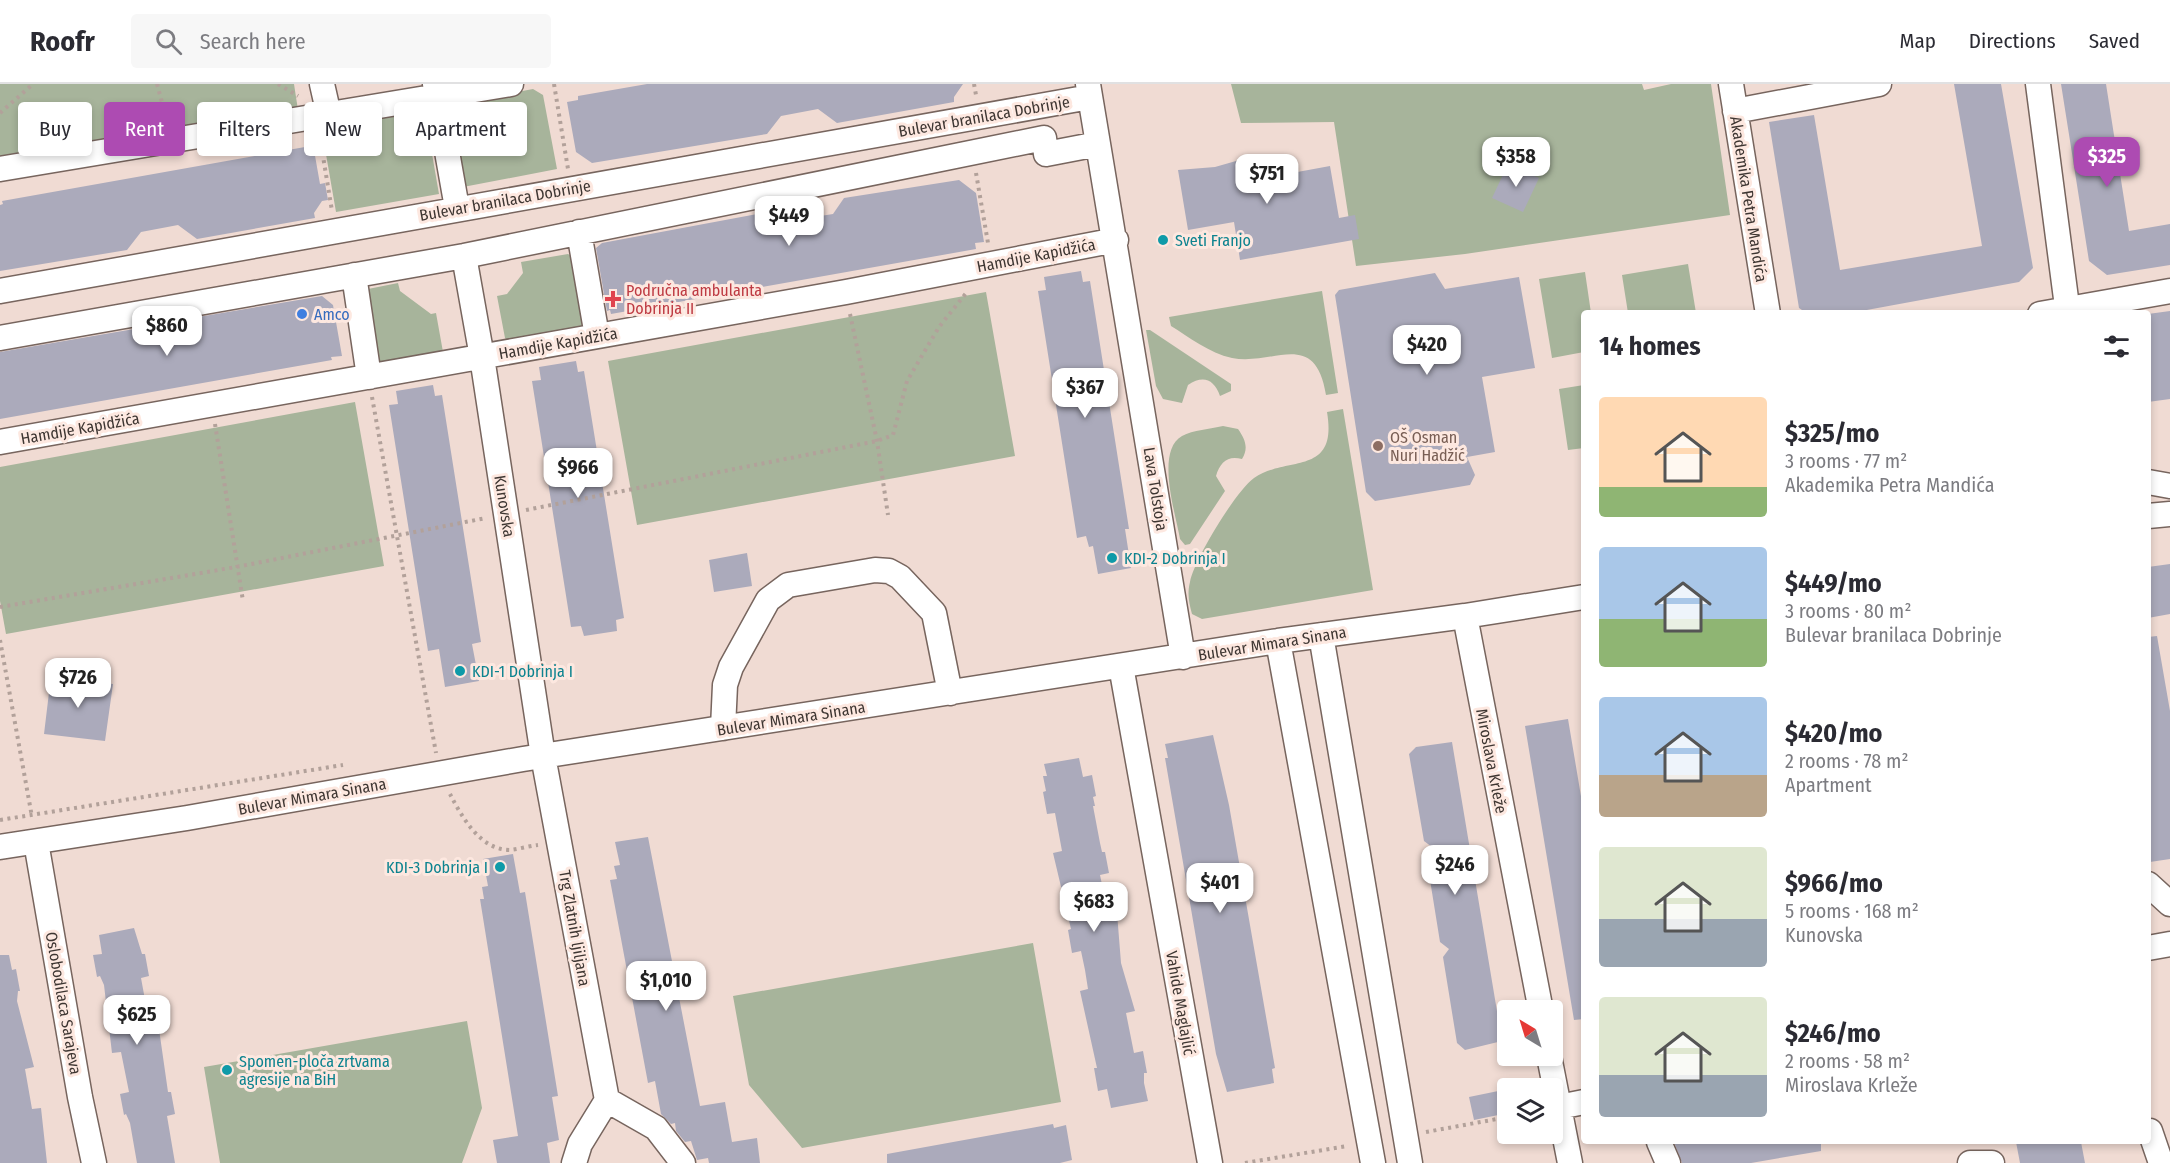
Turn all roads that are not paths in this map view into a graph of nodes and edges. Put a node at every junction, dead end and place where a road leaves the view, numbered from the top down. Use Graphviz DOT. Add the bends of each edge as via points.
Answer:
graph roads {
  1 [pos="322,84"];
  2 [pos="511,84"];
  3 [pos="1731,84"];
  4 [pos="1879,84"];
  5 [pos="2038,84"];
  6 [pos="1089,90"];
  7 [pos="436,91"];
  8 [pos="326,102"];
  9 [pos="382,103"];
  10 [pos="1735,111"];
  11 [pos="304,119"];
  12 [pos="1098,144"];
  13 [pos="0,168"];
  14 [pos="457,208"];
  15 [pos="579,232"];
  16 [pos="1116,240"];
  17 [pos="464,256"];
  18 [pos="354,275"];
  19 [pos="0,291"];
  20 [pos="2170,291"];
  21 [pos="1767,310"];
  22 [pos="2068,310"];
  23 [pos="2073,310"];
  24 [pos="597,336"];
  25 [pos="0,338"];
  26 [pos="482,357"];
  27 [pos="369,377"];
  28 [pos="0,442"];
  29 [pos="2151,483"];
  30 [pos="2170,486"];
  31 [pos="2170,514"];
  32 [pos="2151,516"];
  33 [pos="1581,597"];
  34 [pos="1465,616"];
  35 [pos="1321,636"];
  36 [pos="1278,641"];
  37 [pos="1183,657"];
  38 [pos="1121,666"];
  39 [pos="950,693"];
  40 [pos="723,728"];
  41 [pos="543,756"];
  42 [pos="36,842"];
  43 [pos="0,847"];
  44 [pos="2151,887"];
  45 [pos="2170,904"];
  46 [pos="2170,944"];
  47 [pos="2151,947"];
  48 [pos="1539,1000"];
  49 [pos="607,1100"];
  50 [pos="1581,1103"];
  51 [pos="1563,1106"];
  52 [pos="1563,1127"];
  53 [pos="2156,1128"];
  54 [pos="1660,1144"];
  55 [pos="1371,1153"];
  56 [pos="94,1163"];
  57 [pos="574,1163"];
  58 [pos="683,1163"];
  59 [pos="1210,1163"];
  60 [pos="1410,1163"];
  61 [pos="1570,1163"];
  62 [pos="1668,1163"];
  63 [pos="1970,1163"];
  64 [pos="1992,1163"];
  65 [pos="2161,1163"];
  1 -- 8 [label="street"];
  2 -- 7 [label="street"];
  3 -- 10 [label="street, Akademika Petra Mandića"];
  4 -- 10 [label="street"];
  5 -- 22 [label="street"];
  6 -- 12 [label="street, Bulevar branilaca Dobrinje"];
  6 -- 14 [label="street, Bulevar branilaca Dobrinje" via="980,116"];
  7 -- 9 [label="street"];
  7 -- 14 [label="street"];
  10 -- 21 [label="street, Akademika Petra Mandića"];
  11 -- 13 [label="street"];
  12 -- 15 [label="street, Bulevar branilaca Dobrinje" via="1046,154 1044,138"];
  12 -- 16 [label="street, Lava Tolstoja"];
  14 -- 19 [label="street, Bulevar branilaca Dobrinje"];
  15 -- 17 [label="street, Bulevar branilaca Dobrinje"];
  15 -- 24 [label="street"];
  16 -- 24 [label="street, Hamdije Kapidžića"];
  16 -- 37 [label="street, Lava Tolstoja"];
  17 -- 18 [label="street, Bulevar branilaca Dobrinje"];
  17 -- 26 [label="street, Kunovska"];
  18 -- 25 [label="street, Bulevar branilaca Dobrinje"];
  18 -- 27 [label="street"];
  20 -- 23 [label="street"];
  24 -- 26 [label="street, Hamdije Kapidžića"];
  26 -- 27 [label="street, Hamdije Kapidžića"];
  26 -- 41 [label="street, Kunovska"];
  27 -- 28 [label="street, Hamdije Kapidžića"];
  29 -- 30 [label="street"];
  31 -- 32 [label="street"];
  33 -- 34 [label="street, Bulevar Mimara Sinana"];
  34 -- 35 [label="street, Bulevar Mimara Sinana"];
  34 -- 48 [label="street, Miroslava Krleže"];
  35 -- 36 [label="street, Bulevar Mimara Sinana"];
  35 -- 60 [label="street"];
  36 -- 37 [label="street, Bulevar Mimara Sinana"];
  36 -- 55 [label="street"];
  37 -- 38 [label="street, Bulevar Mimara Sinana"];
  38 -- 39 [label="street, Bulevar Mimara Sinana"];
  38 -- 59 [label="street, Vahide Maglajlić"];
  39 -- 40 [label="street, Bulevar Mimara Sinana"];
  39 -- 40 [label="street" via="934,613 900,576 875,570 788,585 768,600 731,667 725,685"];
  40 -- 41 [label="street, Bulevar Mimara Sinana"];
  41 -- 42 [label="street, Bulevar Mimara Sinana"];
  41 -- 49 [label="street, Trg Zlatnih ljiljana"];
  42 -- 43 [label="street, Bulevar Mimara Sinana"];
  42 -- 56 [label="street, Oslobodilaca Sarajeva"];
  44 -- 45 [label="street"];
  46 -- 47 [label="street"];
  49 -- 57 [label="street" via="580,1144"];
  49 -- 58 [label="street" via="656,1128"];
  50 -- 51 [label="street"];
  52 -- 61 [label="street"];
  53 -- 65 [label="street"];
  54 -- 62 [label="street"];
  63 -- 64 [label="street"];
}
